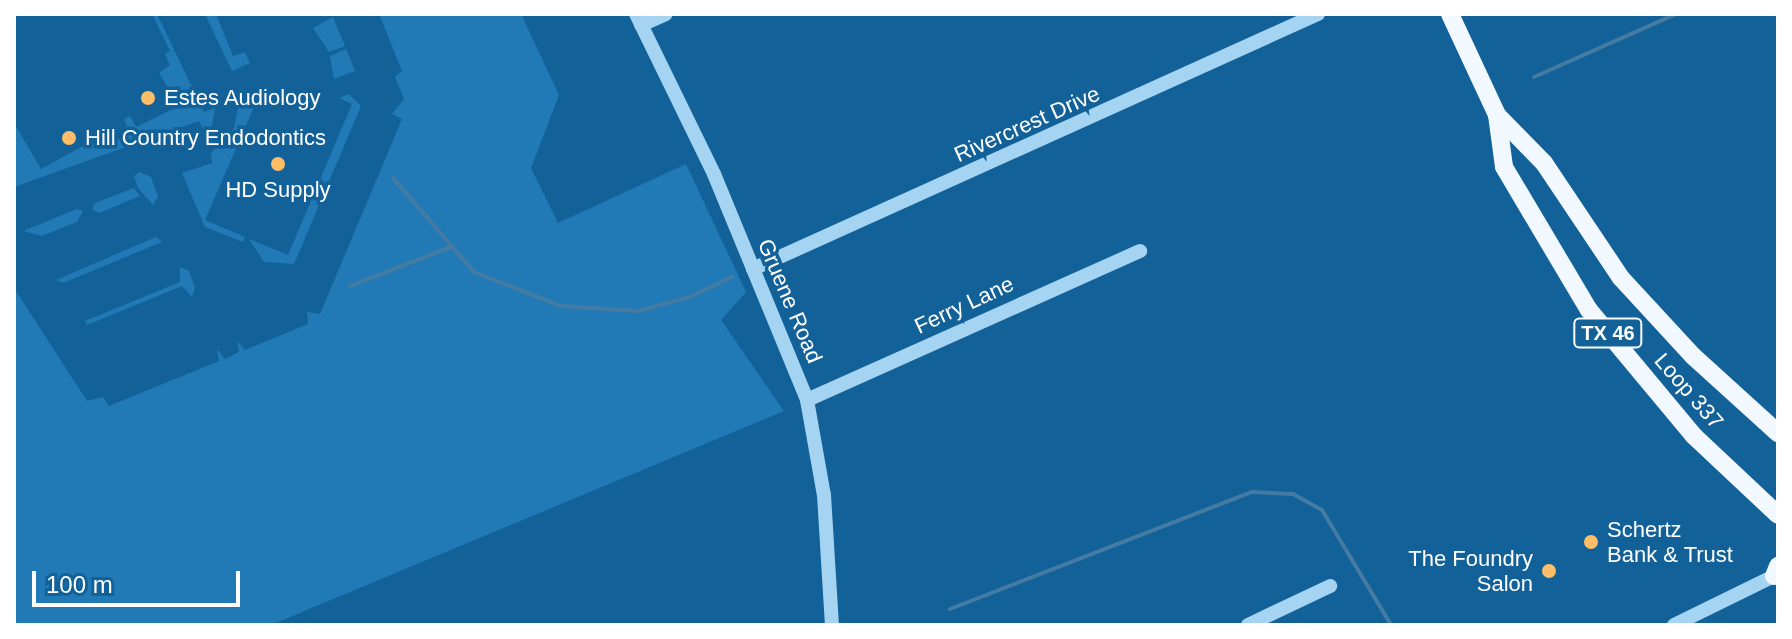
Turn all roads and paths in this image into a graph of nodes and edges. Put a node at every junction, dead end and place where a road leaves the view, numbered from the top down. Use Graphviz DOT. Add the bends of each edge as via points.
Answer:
graph roads {
  1 [pos="666,14"];
  2 [pos="1318,14"];
  3 [pos="1450,14"];
  4 [pos="639,20"];
  5 [pos="1497,115"];
  6 [pos="1140,251"];
  7 [pos="753,269"];
  8 [pos="807,400"];
  9 [pos="1778,433"];
  10 [pos="1778,515"];
  11 [pos="1777,572"];
  12 [pos="1330,586"];
  13 [pos="832,625"];
  14 [pos="1248,625"];
  15 [pos="1674,625"];
  1 -- 4 [label="street"];
  2 -- 7 [label="street, Rivercrest Drive"];
  3 -- 5 [label="main road, Loop 337 / TX 46"];
  4 -- 7 [label="street, Gruene Road"];
  5 -- 9 [label="main road, Loop 337 / TX 46" via="1544,163 1577,218 1653,315"];
  5 -- 10 [label="main road, Loop 337 / TX 46" via="1504,167 1589,310 1694,436"];
  6 -- 8 [label="street, Ferry Lane"];
  7 -- 8 [label="street, Gruene Road"];
  8 -- 13 [label="street, Gruene Road" via="824,495"];
  11 -- 15 [label="street"];
  12 -- 14 [label="street"];
}
